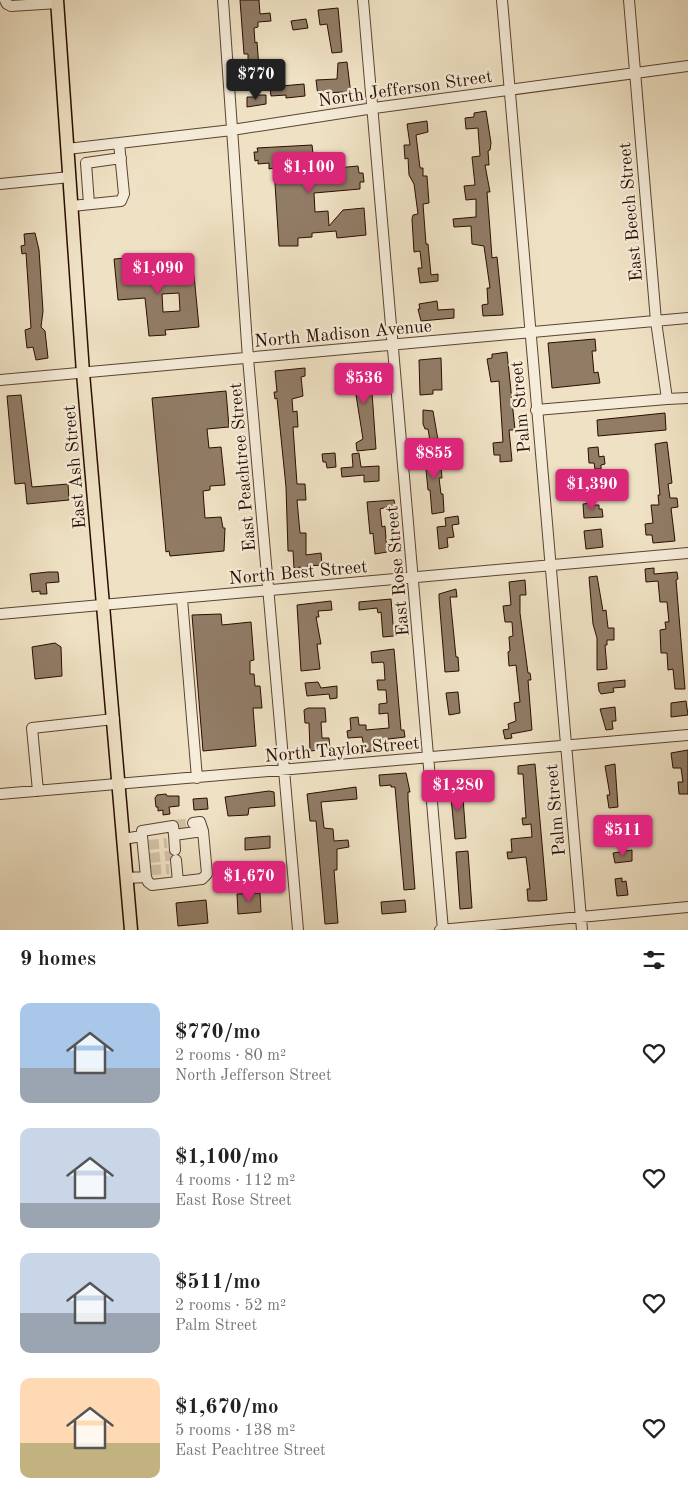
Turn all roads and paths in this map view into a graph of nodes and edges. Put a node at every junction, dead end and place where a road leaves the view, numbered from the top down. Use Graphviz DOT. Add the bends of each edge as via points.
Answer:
graph roads {
  1 [pos="4,0"];
  2 [pos="223,0"];
  3 [pos="363,0"];
  4 [pos="502,0"];
  5 [pos="629,0"];
  6 [pos="58,1"];
  7 [pos="688,66"];
  8 [pos="634,72"];
  9 [pos="510,90"];
  10 [pos="374,108"];
  11 [pos="232,130"];
  12 [pos="120,143"];
  13 [pos="92,146"];
  14 [pos="67,149"];
  15 [pos="121,158"];
  16 [pos="94,162"];
  17 [pos="87,171"];
  18 [pos="70,175"];
  19 [pos="0,184"];
  20 [pos="89,204"];
  21 [pos="72,206"];
  22 [pos="688,318"];
  23 [pos="656,321"];
  24 [pos="529,332"];
  25 [pos="394,346"];
  26 [pos="248,358"];
  27 [pos="83,373"];
  28 [pos="0,380"];
  29 [pos="688,398"];
  30 [pos="667,399"];
  31 [pos="536,410"];
  32 [pos="688,553"];
  33 [pos="550,565"];
  34 [pos="414,578"];
  35 [pos="270,590"];
  36 [pos="182,599"];
  37 [pos="104,606"];
  38 [pos="0,614"];
  39 [pos="114,719"];
  40 [pos="688,735"];
  41 [pos="565,744"];
  42 [pos="429,757"];
  43 [pos="284,771"];
  44 [pos="197,778"];
  45 [pos="119,784"];
  46 [pos="38,791"];
  47 [pos="0,794"];
  48 [pos="192,823"];
  49 [pos="203,831"];
  50 [pos="123,839"];
  51 [pos="145,842"];
  52 [pos="173,846"];
  53 [pos="147,873"];
  54 [pos="126,878"];
  55 [pos="178,882"];
  56 [pos="688,906"];
  57 [pos="580,917"];
  58 [pos="131,930"];
  59 [pos="298,930"];
  60 [pos="442,930"];
  61 [pos="582,930"];
  1 -- 6 [label="street" via="11,6"];
  2 -- 11 [label="street, East Peachtree Street"];
  3 -- 10 [label="street, East Rose Street"];
  4 -- 9 [label="street, Palm Street"];
  5 -- 8 [label="street, East Beech Street"];
  6 -- 14 [label="main road, East Ash Street"];
  7 -- 8 [label="street, North Jefferson Street"];
  8 -- 9 [label="street, North Jefferson Street"];
  8 -- 23 [label="street, East Beech Street"];
  9 -- 10 [label="street, North Jefferson Street"];
  9 -- 24 [label="street, Palm Street"];
  10 -- 11 [label="street, North Jefferson Street"];
  10 -- 25 [label="street, East Rose Street"];
  11 -- 12 [label="street, North Jefferson Street"];
  11 -- 26 [label="street, East Peachtree Street"];
  12 -- 13 [label="street, North Jefferson Street"];
  12 -- 15 [label="street"];
  13 -- 14 [label="street, North Jefferson Street"];
  13 -- 16 [label="street"];
  14 -- 18 [label="main road, East Ash Street"];
  15 -- 16 [label="street"];
  15 -- 20 [label="street" via="122,202"];
  16 -- 17 [label="street" via="86,163"];
  17 -- 18 [label="street"];
  17 -- 20 [label="street"];
  18 -- 19 [label="street"];
  18 -- 21 [label="main road, East Ash Street"];
  20 -- 21 [label="street"];
  21 -- 27 [label="main road, East Ash Street"];
  22 -- 23 [label="street, North Madison Avenue"];
  23 -- 24 [label="street, North Madison Avenue"];
  23 -- 30 [label="street, East Beech Street"];
  24 -- 25 [label="street, North Madison Avenue"];
  24 -- 31 [label="street, Palm Street"];
  25 -- 26 [label="street, North Madison Avenue"];
  25 -- 34 [label="street, East Rose Street"];
  26 -- 27 [label="street, North Madison Avenue"];
  26 -- 35 [label="street, East Peachtree Street"];
  27 -- 28 [label="street, North Madison Avenue"];
  27 -- 37 [label="main road, East Ash Street"];
  29 -- 30 [label="street"];
  30 -- 31 [label="street"];
  31 -- 33 [label="street, Palm Street"];
  32 -- 33 [label="street, North Best Street"];
  33 -- 34 [label="street, North Best Street"];
  33 -- 41 [label="street, Palm Street"];
  34 -- 35 [label="street, North Best Street"];
  34 -- 42 [label="street, East Rose Street"];
  35 -- 36 [label="street, North Best Street"];
  35 -- 43 [label="street, East Peachtree Street"];
  36 -- 37 [label="street, North Best Street"];
  36 -- 44 [label="street"];
  37 -- 38 [label="street, North Best Street"];
  37 -- 39 [label="main road, East Ash Street"];
  39 -- 45 [label="main road, East Ash Street"];
  39 -- 46 [label="street" via="32,728"];
  40 -- 41 [label="street, North Taylor Street"];
  41 -- 42 [label="street, North Taylor Street"];
  41 -- 57 [label="street, Palm Street"];
  42 -- 43 [label="street, North Taylor Street"];
  42 -- 60 [label="street, East Rose Street"];
  43 -- 44 [label="street, North Taylor Street"];
  43 -- 59 [label="street, East Peachtree Street"];
  44 -- 45 [label="street, North Taylor Street"];
  45 -- 46 [label="street, North Taylor Street"];
  45 -- 50 [label="main road, East Ash Street"];
  46 -- 47 [label="street, North Taylor Street"];
  48 -- 49 [label="street" via="200,822"];
  49 -- 52 [label="street"];
  49 -- 55 [label="street" via="207,874 202,879"];
  50 -- 51 [label="street"];
  50 -- 54 [label="main road, East Ash Street"];
  51 -- 52 [label="street" via="142,831 146,829"];
  51 -- 53 [label="street"];
  52 -- 55 [label="street"];
  53 -- 54 [label="street"];
  53 -- 55 [label="street" via="148,882 152,884"];
  54 -- 58 [label="main road, East Ash Street"];
  56 -- 57 [label="street"];
  57 -- 60 [label="street"];
  57 -- 61 [label="street, Palm Street"];
}
